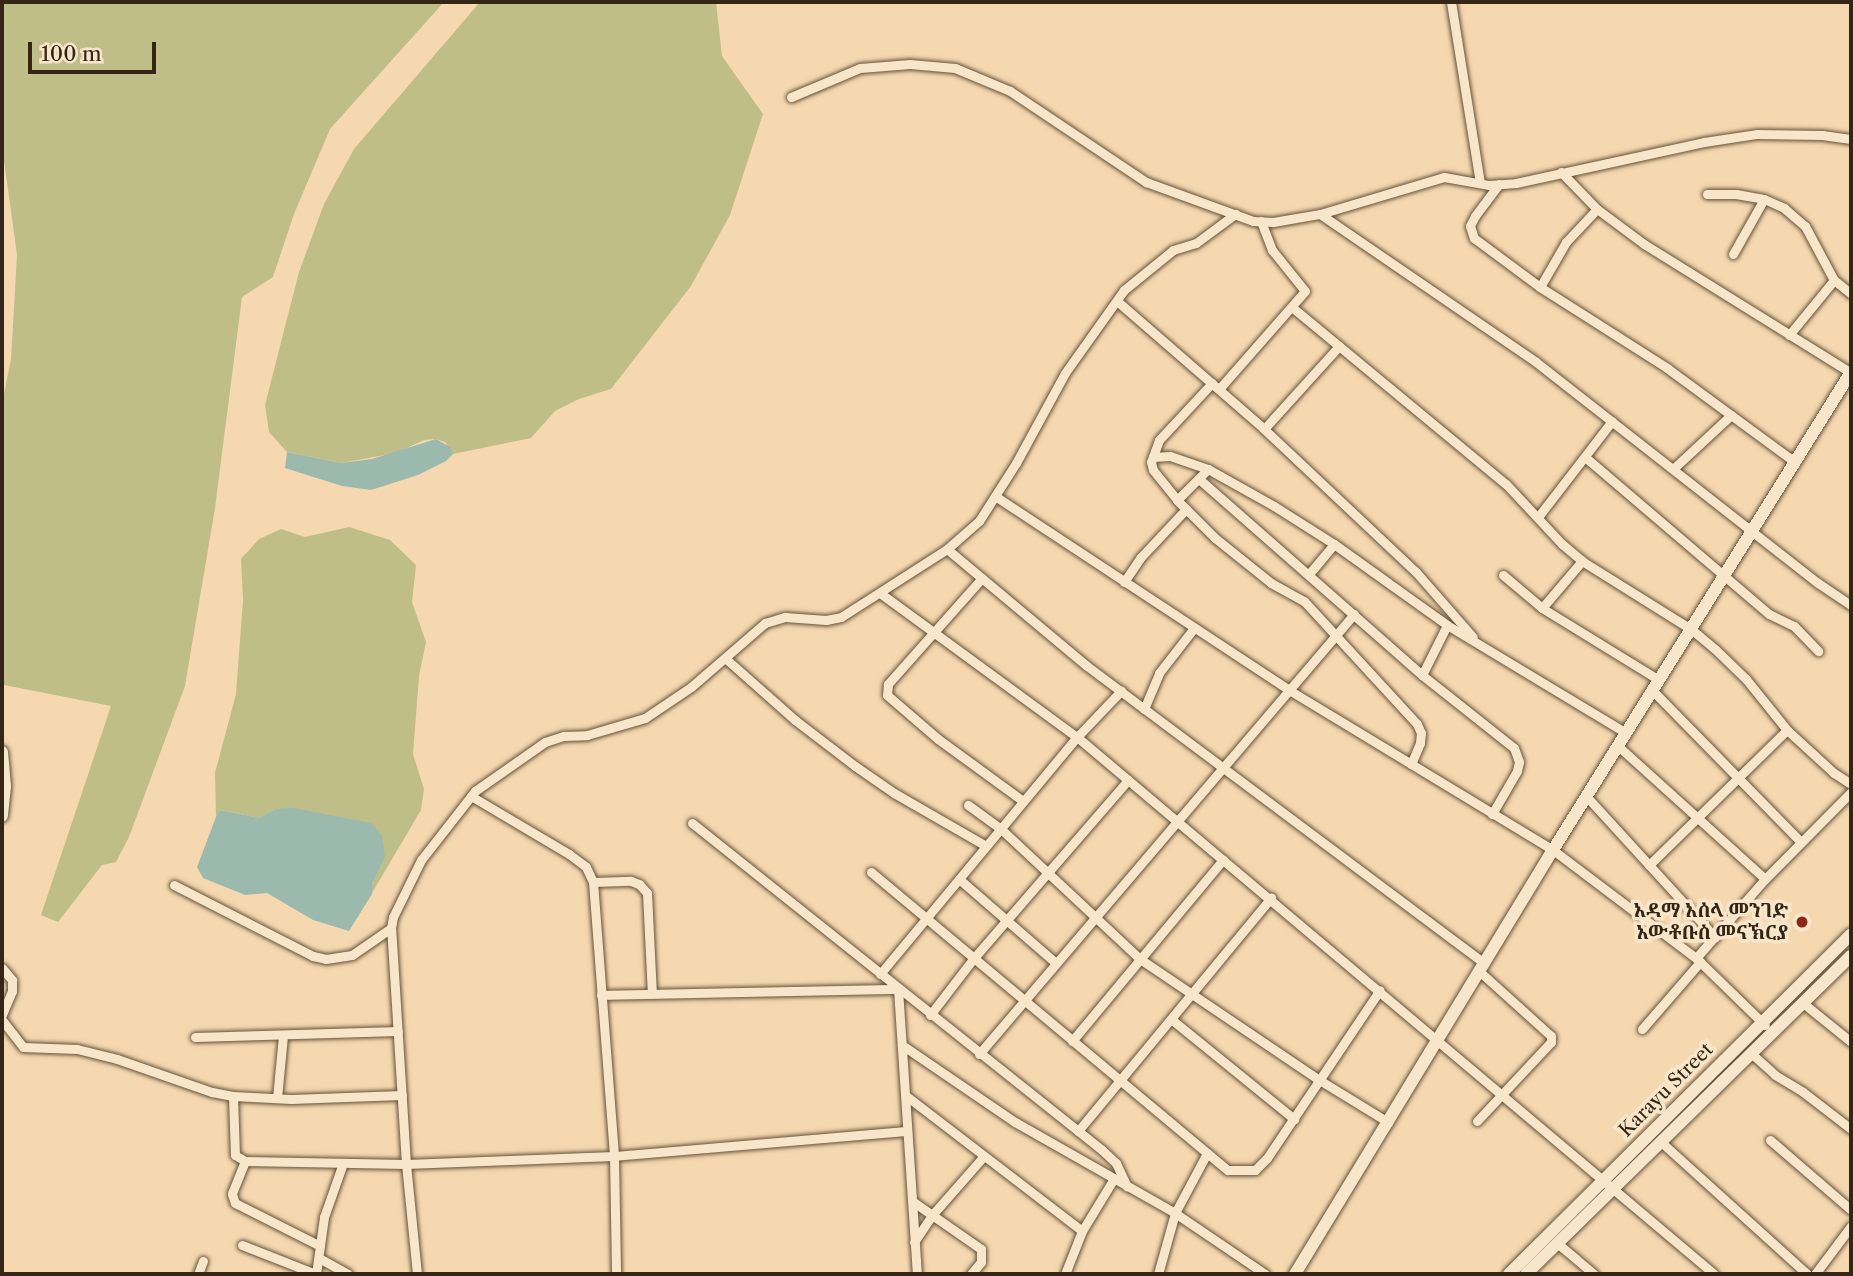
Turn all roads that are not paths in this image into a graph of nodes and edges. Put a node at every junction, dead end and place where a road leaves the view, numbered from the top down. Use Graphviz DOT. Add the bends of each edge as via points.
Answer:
graph roads {
  1 [pos="1451,2"];
  2 [pos="791,97"];
  3 [pos="1851,139"];
  4 [pos="1561,172"];
  5 [pos="1480,183"];
  6 [pos="1499,184"];
  7 [pos="1707,194"];
  8 [pos="1764,199"];
  9 [pos="1597,209"];
  10 [pos="1235,214"];
  11 [pos="1320,214"];
  12 [pos="1261,221"];
  13 [pos="1733,254"];
  14 [pos="1833,280"];
  15 [pos="1540,287"];
  16 [pos="1851,294"];
  17 [pos="1117,301"];
  18 [pos="1293,308"];
  19 [pos="1789,335"];
  20 [pos="1339,346"];
  21 [pos="1851,373"];
  22 [pos="1215,386"];
  23 [pos="1731,415"];
  24 [pos="1612,421"];
  25 [pos="1264,429"];
  26 [pos="1153,457"];
  27 [pos="1585,457"];
  28 [pos="1795,462"];
  29 [pos="1674,468"];
  30 [pos="1208,470"];
  31 [pos="1199,479"];
  32 [pos="995,496"];
  33 [pos="1177,500"];
  34 [pos="1186,509"];
  35 [pos="1538,517"];
  36 [pos="1753,530"];
  37 [pos="1334,544"];
  38 [pos="947,549"];
  39 [pos="1582,561"];
  40 [pos="1309,574"];
  41 [pos="1503,575"];
  42 [pos="1726,575"];
  43 [pos="982,579"];
  44 [pos="1124,582"];
  45 [pos="880,593"];
  46 [pos="1851,605"];
  47 [pos="1542,608"];
  48 [pos="1354,614"];
  49 [pos="1447,625"];
  50 [pos="1194,628"];
  51 [pos="1691,629"];
  52 [pos="935,633"];
  53 [pos="1336,635"];
  54 [pos="1482,646"];
  55 [pos="1818,651"];
  56 [pos="725,657"];
  57 [pos="1422,675"];
  58 [pos="1655,685"];
  59 [pos="1289,690"];
  60 [pos="1121,691"];
  61 [pos="1144,709"];
  62 [pos="1787,730"];
  63 [pos="1626,733"];
  64 [pos="1077,737"];
  65 [pos="1618,746"];
  66 [pos="2,755"];
  67 [pos="1411,764"];
  68 [pos="1223,769"];
  69 [pos="1739,778"];
  70 [pos="1128,780"];
  71 [pos="1851,784"];
  72 [pos="1851,792"];
  73 [pos="471,796"];
  74 [pos="1587,797"];
  75 [pos="1023,801"];
  76 [pos="968,805"];
  77 [pos="1492,814"];
  78 [pos="2,816"];
  79 [pos="1698,818"];
  80 [pos="1177,821"];
  81 [pos="691,823"];
  82 [pos="1001,828"];
  83 [pos="1801,842"];
  84 [pos="986,846"];
  85 [pos="1553,850"];
  86 [pos="1223,860"];
  87 [pos="1649,865"];
  88 [pos="871,872"];
  89 [pos="1049,873"];
  90 [pos="959,878"];
  91 [pos="1765,879"];
  92 [pos="593,882"];
  93 [pos="174,885"];
  94 [pos="1272,898"];
  95 [pos="1094,917"];
  96 [pos="925,920"];
  97 [pos="1007,920"];
  98 [pos="391,928"];
  99 [pos="1851,934"];
  100 [pos="1715,937"];
  101 [pos="1851,956"];
  102 [pos="973,959"];
  103 [pos="1140,959"];
  104 [pos="1698,960"];
  105 [pos="1056,963"];
  106 [pos="1481,967"];
  107 [pos="2,968"];
  108 [pos="880,974"];
  109 [pos="898,989"];
  110 [pos="1380,990"];
  111 [pos="652,994"];
  112 [pos="1192,994"];
  113 [pos="601,995"];
  114 [pos="1024,1001"];
  115 [pos="1803,1003"];
  116 [pos="930,1015"];
  117 [pos="2,1017"];
  118 [pos="1171,1019"];
  119 [pos="1762,1021"];
  120 [pos="1642,1029"];
  121 [pos="398,1031"];
  122 [pos="1773,1034"];
  123 [pos="195,1037"];
  124 [pos="283,1037"];
  125 [pos="1438,1040"];
  126 [pos="1072,1041"];
  127 [pos="1851,1042"];
  128 [pos="902,1045"];
  129 [pos="979,1054"];
  130 [pos="1752,1054"];
  131 [pos="1120,1081"];
  132 [pos="1321,1081"];
  133 [pos="1503,1093"];
  134 [pos="402,1095"];
  135 [pos="905,1095"];
  136 [pos="233,1096"];
  137 [pos="276,1098"];
  138 [pos="1294,1119"];
  139 [pos="1476,1121"];
  140 [pos="1388,1122"];
  141 [pos="1851,1129"];
  142 [pos="907,1131"];
  143 [pos="1078,1131"];
  144 [pos="1770,1140"];
  145 [pos="1661,1142"];
  146 [pos="1207,1153"];
  147 [pos="614,1156"];
  148 [pos="983,1157"];
  149 [pos="245,1161"];
  150 [pos="343,1163"];
  151 [pos="406,1164"];
  152 [pos="1113,1180"];
  153 [pos="1609,1185"];
  154 [pos="1127,1187"];
  155 [pos="912,1201"];
  156 [pos="1851,1210"];
  157 [pos="1175,1213"];
  158 [pos="933,1214"];
  159 [pos="1851,1226"];
  160 [pos="1082,1231"];
  161 [pos="914,1242"];
  162 [pos="1557,1243"];
  163 [pos="242,1245"];
  164 [pos="320,1246"];
  165 [pos="318,1258"];
  166 [pos="202,1261"];
  167 [pos="198,1274"];
  168 [pos="316,1274"];
  169 [pos="348,1274"];
  170 [pos="417,1274"];
  171 [pos="616,1274"];
  172 [pos="916,1274"];
  173 [pos="971,1274"];
  174 [pos="1065,1274"];
  175 [pos="1158,1274"];
  176 [pos="1265,1274"];
  177 [pos="1295,1274"];
  178 [pos="1509,1274"];
  179 [pos="1526,1274"];
  180 [pos="1594,1274"];
  181 [pos="1714,1274"];
  182 [pos="1807,1274"];
  183 [pos="1815,1274"];
  1 -- 5 [label="street"];
  2 -- 10 [label="street" via="860,68 910,64 955,68 1010,91 1146,182"];
  3 -- 4 [label="street" via="1757,134"];
  4 -- 6 [label="street"];
  4 -- 9 [label="street"];
  5 -- 6 [label="street"];
  5 -- 11 [label="street" via="1444,177 1422,181"];
  6 -- 15 [label="street" via="1470,226 1474,238"];
  7 -- 8 [label="street"];
  8 -- 13 [label="street"];
  8 -- 14 [label="street" via="1805,226"];
  9 -- 15 [label="street" via="1566,242"];
  9 -- 19 [label="street"];
  10 -- 12 [label="street"];
  10 -- 17 [label="street" via="1196,243 1173,250"];
  11 -- 12 [label="street"];
  11 -- 24 [label="street" via="1536,362"];
  12 -- 18 [label="street" via="1272,250 1305,291"];
  14 -- 16 [label="street"];
  14 -- 19 [label="street"];
  15 -- 23 [label="street"];
  17 -- 22 [label="street"];
  17 -- 32 [label="street" via="1065,373"];
  18 -- 20 [label="street"];
  18 -- 22 [label="street"];
  19 -- 21 [label="street"];
  20 -- 25 [label="street"];
  20 -- 35 [label="street" via="1506,484"];
  21 -- 28 [label="street"];
  22 -- 25 [label="street"];
  22 -- 26 [label="street" via="1172,422"];
  23 -- 28 [label="street"];
  23 -- 29 [label="street"];
  24 -- 27 [label="street"];
  24 -- 29 [label="street"];
  25 -- 54 [label="street" via="1416,572"];
  26 -- 30 [label="street" via="1170,456"];
  26 -- 33 [label="street" via="1153,470"];
  27 -- 35 [label="street"];
  27 -- 42 [label="street"];
  28 -- 36 [label="street"];
  29 -- 36 [label="street"];
  30 -- 31 [label="street"];
  30 -- 37 [label="street"];
  31 -- 33 [label="street"];
  31 -- 40 [label="street"];
  32 -- 38 [label="street" via="979,521"];
  32 -- 44 [label="street"];
  33 -- 34 [label="street"];
  34 -- 44 [label="street"];
  34 -- 53 [label="street" via="1271,583 1304,601"];
  35 -- 39 [label="street"];
  36 -- 42 [label="street"];
  36 -- 46 [label="street"];
  37 -- 40 [label="street"];
  37 -- 49 [label="street"];
  38 -- 43 [label="street"];
  38 -- 45 [label="street"];
  39 -- 47 [label="street"];
  39 -- 51 [label="street"];
  40 -- 48 [label="street"];
  41 -- 47 [label="street"];
  42 -- 51 [label="street"];
  42 -- 55 [label="street" via="1769,614 1794,626"];
  43 -- 52 [label="street"];
  43 -- 60 [label="street"];
  44 -- 50 [label="street"];
  45 -- 52 [label="street"];
  45 -- 56 [label="street" via="841,617 785,617 765,622"];
  47 -- 58 [label="street"];
  48 -- 53 [label="street"];
  48 -- 57 [label="street"];
  49 -- 54 [label="street"];
  49 -- 57 [label="street"];
  50 -- 59 [label="street"];
  50 -- 61 [label="street" via="1159,673"];
  51 -- 58 [label="street"];
  51 -- 62 [label="street" via="1746,679"];
  52 -- 64 [label="street"];
  52 -- 75 [label="street" via="888,684 887,695 937,739"];
  53 -- 59 [label="street"];
  53 -- 67 [label="street" via="1417,724 1421,733"];
  54 -- 63 [label="street"];
  56 -- 73 [label="street" via="645,718 545,742"];
  56 -- 84 [label="street" via="855,766"];
  57 -- 77 [label="street" via="1514,748 1517,771"];
  58 -- 63 [label="street"];
  58 -- 69 [label="street"];
  59 -- 67 [label="street"];
  59 -- 68 [label="street"];
  60 -- 61 [label="street"];
  60 -- 64 [label="street"];
  61 -- 68 [label="street"];
  62 -- 69 [label="street"];
  62 -- 71 [label="street"];
  63 -- 65 [label="street"];
  64 -- 70 [label="street"];
  64 -- 75 [label="street"];
  65 -- 74 [label="street"];
  65 -- 79 [label="street"];
  66 -- 78 [label="street"];
  67 -- 77 [label="street"];
  68 -- 80 [label="street"];
  68 -- 106 [label="street"];
  69 -- 79 [label="street"];
  69 -- 83 [label="street"];
  70 -- 80 [label="street"];
  70 -- 89 [label="street"];
  72 -- 83 [label="street"];
  73 -- 92 [label="street" via="569,854 586,867"];
  73 -- 98 [label="street" via="421,860"];
  74 -- 85 [label="street"];
  74 -- 87 [label="street"];
  75 -- 82 [label="street"];
  76 -- 82 [label="street"];
  77 -- 85 [label="street"];
  79 -- 87 [label="street"];
  79 -- 91 [label="street"];
  80 -- 86 [label="street"];
  80 -- 95 [label="street"];
  81 -- 108 [label="street"];
  82 -- 84 [label="street"];
  82 -- 89 [label="street"];
  83 -- 91 [label="street"];
  84 -- 90 [label="street"];
  85 -- 104 [label="street"];
  85 -- 106 [label="street"];
  86 -- 94 [label="street"];
  86 -- 103 [label="street"];
  87 -- 100 [label="street"];
  88 -- 96 [label="street"];
  89 -- 95 [label="street"];
  89 -- 97 [label="street"];
  90 -- 96 [label="street"];
  90 -- 97 [label="street"];
  91 -- 100 [label="street"];
  92 -- 111 [label="street" via="631,881 647,893"];
  92 -- 113 [label="street"];
  93 -- 98 [label="street" via="326,959 352,956"];
  94 -- 110 [label="street"];
  94 -- 112 [label="street"];
  95 -- 103 [label="street"];
  95 -- 105 [label="street"];
  96 -- 102 [label="street"];
  96 -- 108 [label="street"];
  97 -- 102 [label="street"];
  97 -- 105 [label="street"];
  98 -- 121 [label="street"];
  99 -- 119 [label="street, Karayu Street"];
  100 -- 104 [label="street"];
  101 -- 115 [label="street, Karayu Street"];
  102 -- 114 [label="street"];
  102 -- 116 [label="street"];
  103 -- 112 [label="street"];
  103 -- 126 [label="street"];
  104 -- 119 [label="street"];
  104 -- 120 [label="street"];
  105 -- 114 [label="street"];
  106 -- 125 [label="street"];
  106 -- 133 [label="street" via="1551,1036 1550,1046"];
  107 -- 117 [label="street" via="12,980"];
  108 -- 109 [label="street"];
  109 -- 111 [label="street"];
  109 -- 116 [label="street"];
  109 -- 128 [label="street"];
  110 -- 125 [label="street"];
  110 -- 132 [label="street"];
  111 -- 113 [label="street"];
  112 -- 118 [label="street"];
  112 -- 132 [label="street"];
  113 -- 147 [label="street"];
  114 -- 126 [label="street"];
  114 -- 129 [label="street"];
  115 -- 122 [label="street, Karayu Street"];
  115 -- 127 [label="street"];
  116 -- 129 [label="street"];
  117 -- 136 [label="street" via="23,1047 77,1049"];
  118 -- 131 [label="street"];
  118 -- 138 [label="street"];
  119 -- 122 [label="street"];
  119 -- 153 [label="street, Karayu Street"];
  121 -- 124 [label="street"];
  121 -- 134 [label="street"];
  122 -- 130 [label="street, Karayu Street"];
  123 -- 124 [label="street"];
  124 -- 137 [label="street"];
  125 -- 133 [label="street"];
  125 -- 140 [label="street"];
  126 -- 131 [label="street"];
  128 -- 135 [label="street"];
  128 -- 152 [label="street" via="1015,1122"];
  129 -- 143 [label="street"];
  130 -- 141 [label="street"];
  130 -- 145 [label="street, Karayu Street"];
  131 -- 143 [label="street"];
  131 -- 146 [label="street"];
  132 -- 138 [label="street"];
  132 -- 140 [label="street"];
  133 -- 139 [label="street"];
  133 -- 153 [label="street"];
  134 -- 137 [label="street"];
  134 -- 151 [label="street"];
  135 -- 142 [label="street"];
  135 -- 148 [label="street"];
  136 -- 137 [label="street"];
  136 -- 149 [label="street" via="235,1155"];
  138 -- 146 [label="street" via="1255,1170 1228,1170"];
  140 -- 177 [label="street"];
  142 -- 147 [label="street"];
  142 -- 155 [label="street"];
  143 -- 154 [label="street" via="1116,1163"];
  144 -- 156 [label="street"];
  145 -- 153 [label="street, Karayu Street"];
  145 -- 182 [label="street"];
  146 -- 157 [label="street"];
  147 -- 151 [label="street"];
  147 -- 171 [label="street"];
  148 -- 158 [label="street"];
  148 -- 160 [label="street"];
  149 -- 150 [label="street"];
  149 -- 164 [label="street" via="232,1194 235,1203"];
  150 -- 151 [label="street"];
  150 -- 164 [label="street" via="329,1197"];
  151 -- 170 [label="street"];
  152 -- 154 [label="street"];
  152 -- 160 [label="street"];
  153 -- 162 [label="street, Karayu Street"];
  153 -- 178 [label="street, Karayu Street"];
  153 -- 181 [label="street"];
  154 -- 157 [label="street"];
  155 -- 158 [label="street"];
  155 -- 161 [label="street"];
  157 -- 175 [label="street"];
  157 -- 176 [label="street"];
  158 -- 161 [label="street"];
  158 -- 173 [label="street" via="981,1250 981,1262"];
  159 -- 183 [label="street"];
  160 -- 174 [label="street"];
  161 -- 172 [label="street"];
  162 -- 179 [label="street, Karayu Street"];
  162 -- 180 [label="street"];
  163 -- 168 [label="street"];
  164 -- 165 [label="street"];
  165 -- 168 [label="street"];
  165 -- 169 [label="street"];
  166 -- 167 [label="street"];
}
